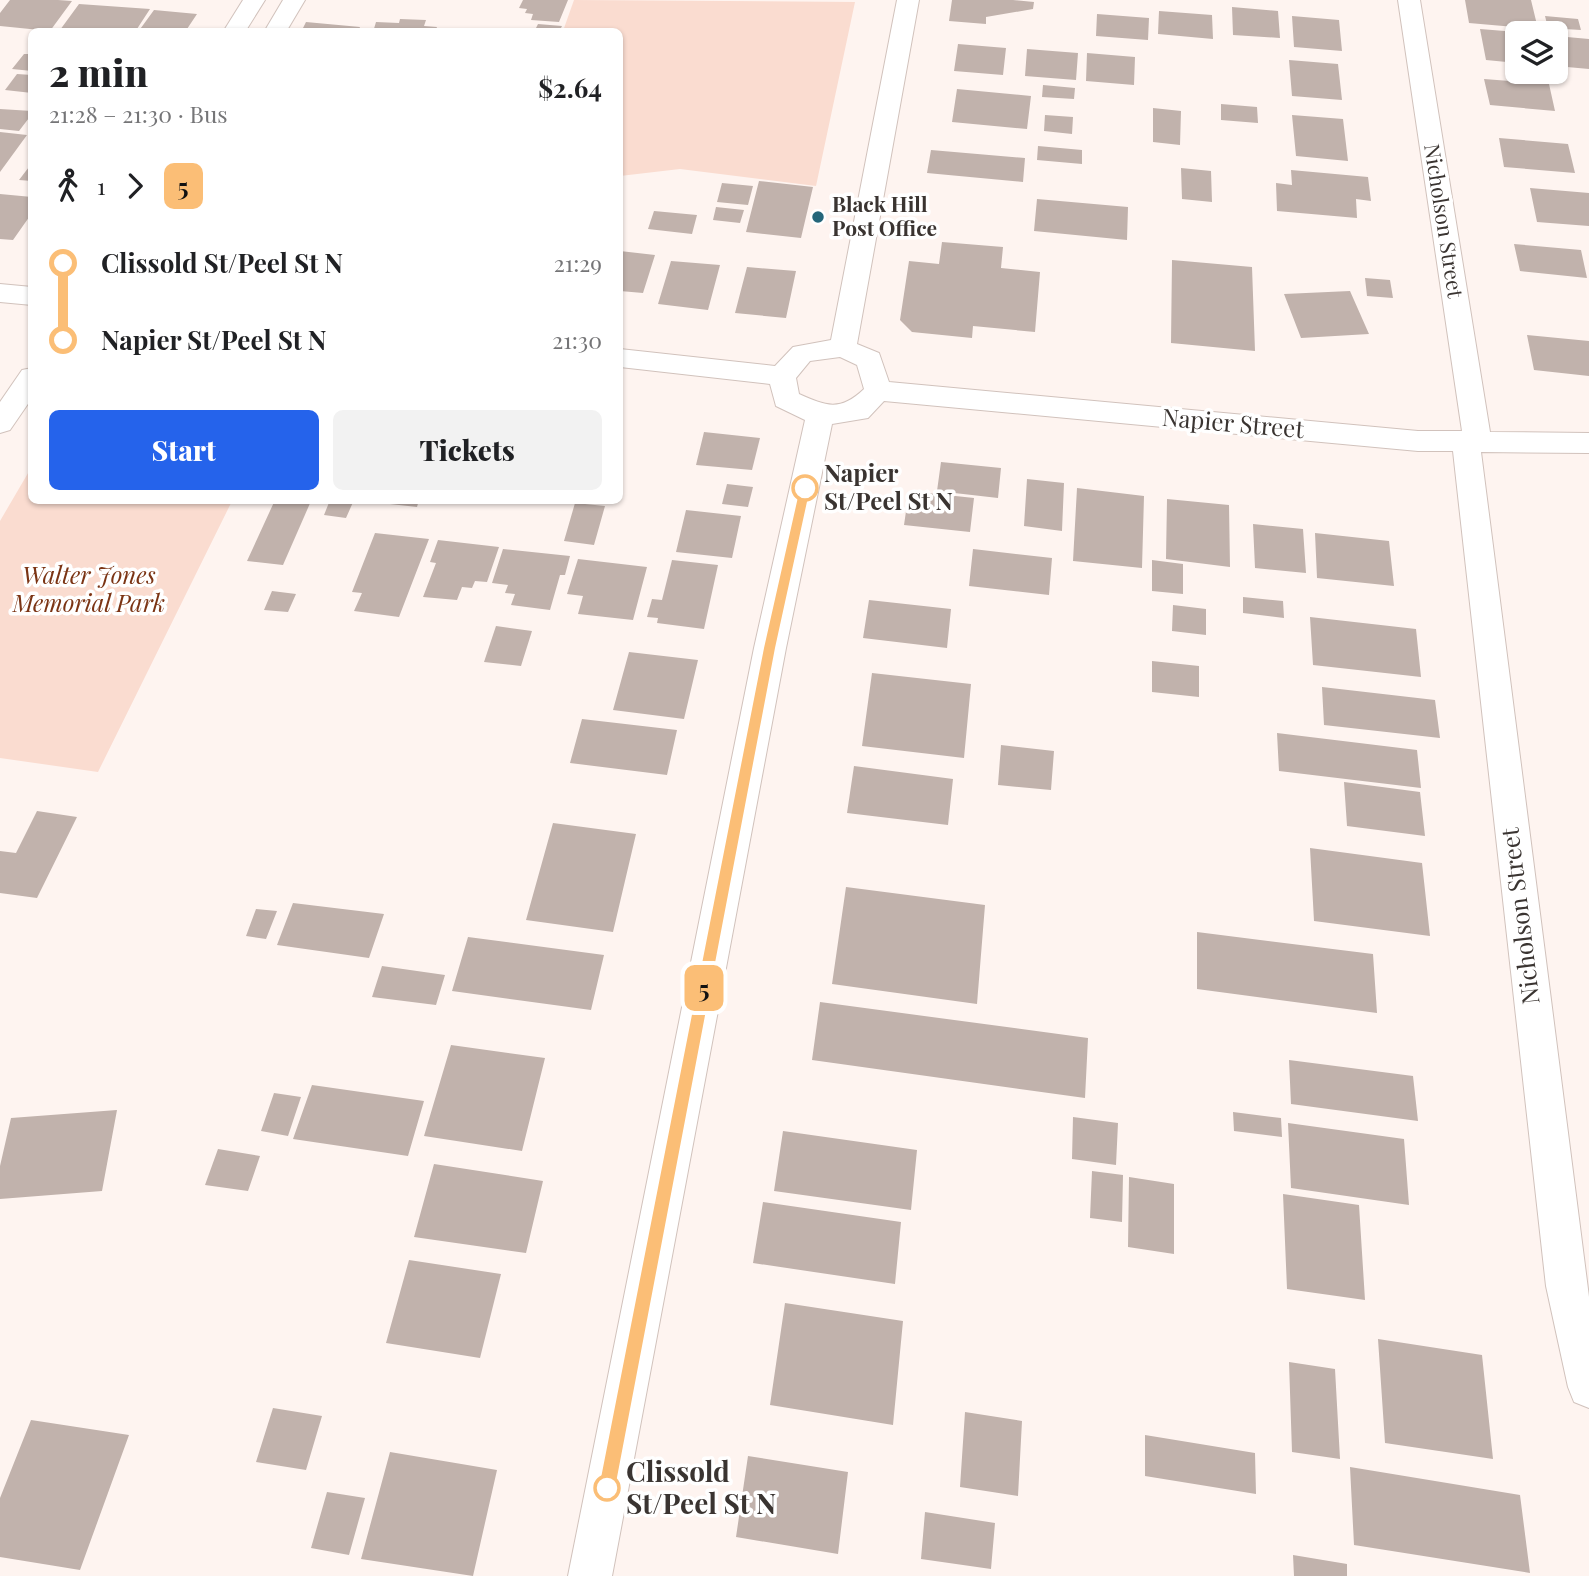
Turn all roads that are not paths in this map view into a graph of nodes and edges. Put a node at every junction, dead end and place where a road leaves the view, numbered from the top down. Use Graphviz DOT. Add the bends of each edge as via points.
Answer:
graph roads {
  1 [pos="254,0"];
  2 [pos="294,0"];
  3 [pos="908,0"];
  4 [pos="1409,0"];
  5 [pos="236,28"];
  6 [pos="277,28"];
  7 [pos="0,293"];
  8 [pos="28,296"];
  9 [pos="843,348"];
  10 [pos="623,358"];
  11 [pos="782,376"];
  12 [pos="28,383"];
  13 [pos="878,391"];
  14 [pos="820,415"];
  15 [pos="0,423"];
  16 [pos="1472,443"];
  17 [pos="1589,443"];
  18 [pos="1589,1387"];
  19 [pos="590,1576"];
  1 -- 5 [label="street"];
  2 -- 6 [label="street"];
  3 -- 9 [label="street"];
  4 -- 16 [label="street, Nicholson Street"];
  7 -- 8 [label="street"];
  9 -- 11 [label="street" via="802,353"];
  9 -- 13 [label="street" via="869,360"];
  10 -- 11 [label="street"];
  11 -- 14 [label="street" via="786,399"];
  12 -- 15 [label="street"];
  13 -- 14 [label="street" via="858,411"];
  13 -- 16 [label="street, Napier Street"];
  14 -- 19 [label="street" via="767,662"];
  16 -- 17 [label="street, Napier Street"];
  16 -- 18 [label="street, Nicholson Street" via="1566,1286"];
}
